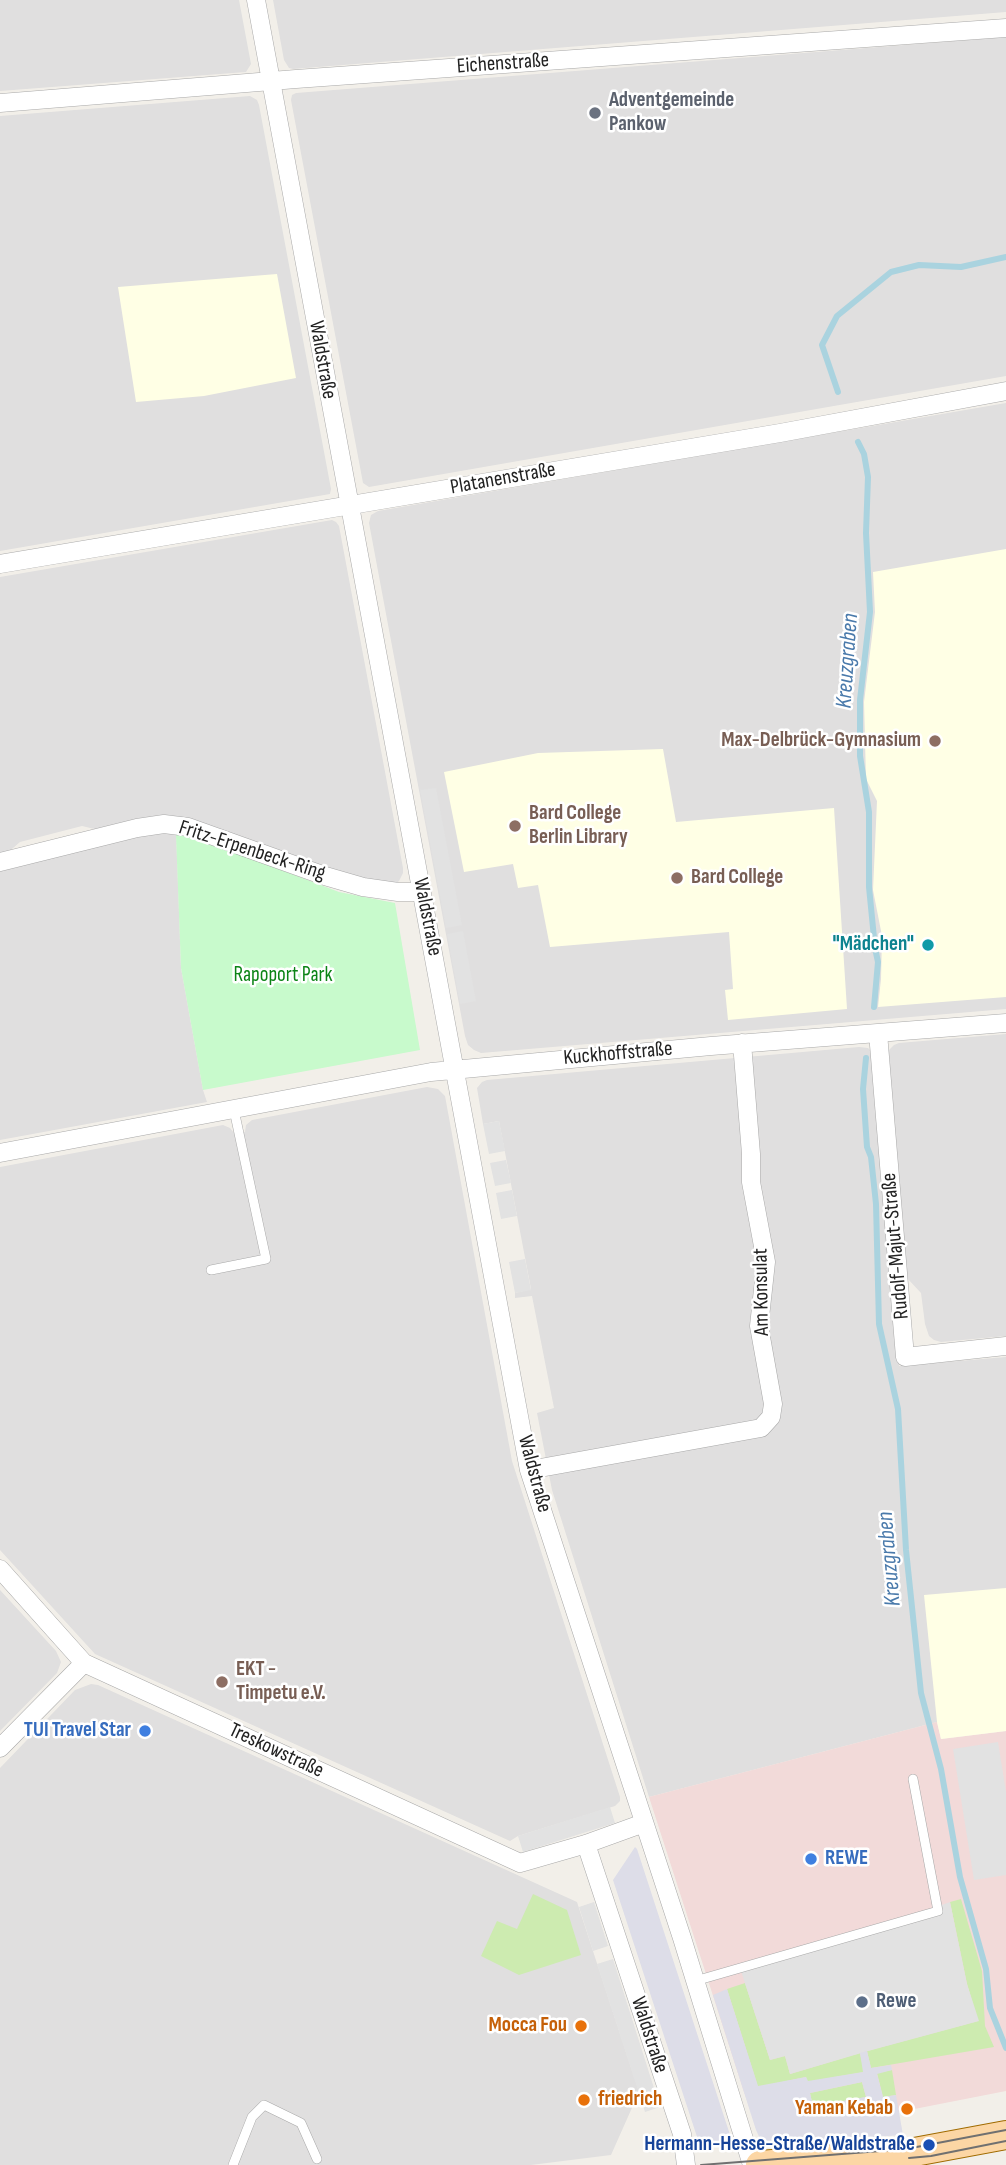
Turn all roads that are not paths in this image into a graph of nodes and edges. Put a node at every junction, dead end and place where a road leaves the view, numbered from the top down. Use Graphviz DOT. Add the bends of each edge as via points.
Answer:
graph roads {
  1 [pos="256,0"];
  2 [pos="1006,28"];
  3 [pos="271,81"];
  4 [pos="0,103"];
  5 [pos="1006,391"];
  6 [pos="349,506"];
  7 [pos="0,564"];
  8 [pos="0,862"];
  9 [pos="422,892"];
  10 [pos="1006,1023"];
  11 [pos="878,1033"];
  12 [pos="742,1043"];
  13 [pos="456,1070"];
  14 [pos="234,1110"];
  15 [pos="0,1153"];
  16 [pos="211,1270"];
  17 [pos="1006,1346"];
  18 [pos="529,1470"];
  19 [pos="0,1569"];
  20 [pos="84,1663"];
  21 [pos="0,1748"];
  22 [pos="913,1779"];
  23 [pos="644,1823"];
  24 [pos="586,1844"];
  25 [pos="695,1981"];
  26 [pos="1006,2135"];
  27 [pos="317,2159"];
  28 [pos="776,2164"];
  29 [pos="233,2165"];
  30 [pos="686,2165"];
  31 [pos="752,2165"];
  1 -- 3 [label="street, Waldstraße"];
  2 -- 3 [label="street, Eichenstraße"];
  3 -- 4 [label="street, Eichenstraße"];
  3 -- 6 [label="street, Waldstraße"];
  5 -- 6 [label="street, Platanenstraße"];
  6 -- 7 [label="street, Platanenstraße"];
  6 -- 9 [label="street, Waldstraße"];
  8 -- 9 [label="street, Fritz-Erpenbeck-Ring" via="164,824 188,827 363,887"];
  9 -- 13 [label="street, Waldstraße"];
  10 -- 11 [label="street, Kuckhoffstraße"];
  11 -- 12 [label="street, Kuckhoffstraße"];
  11 -- 17 [label="street, Rudolf-Majut-Straße" via="905,1357"];
  12 -- 13 [label="street, Kuckhoffstraße"];
  12 -- 18 [label="street, Am Konsulat" via="751,1182 766,1262 759,1326 773,1404 771,1417 761,1428"];
  13 -- 14 [label="street, Kuckhoffstraße"];
  13 -- 18 [label="street, Waldstraße"];
  14 -- 15 [label="street, Kuckhoffstraße"];
  14 -- 16 [label="lane" via="266,1259"];
  18 -- 23 [label="street, Waldstraße"];
  19 -- 20 [label="street, Treskowstraße"];
  20 -- 21 [label="street"];
  20 -- 24 [label="street, Treskowstraße" via="520,1863"];
  22 -- 25 [label="lane" via="938,1911"];
  23 -- 24 [label="street"];
  23 -- 25 [label="street, Waldstraße"];
  24 -- 30 [label="street, Waldstraße" via="682,2134"];
  25 -- 31 [label="street, Waldstraße"];
  26 -- 28 [label="main road" via="909,2153"];
  27 -- 29 [label="lane" via="301,2123 264,2105 252,2118"];
}
